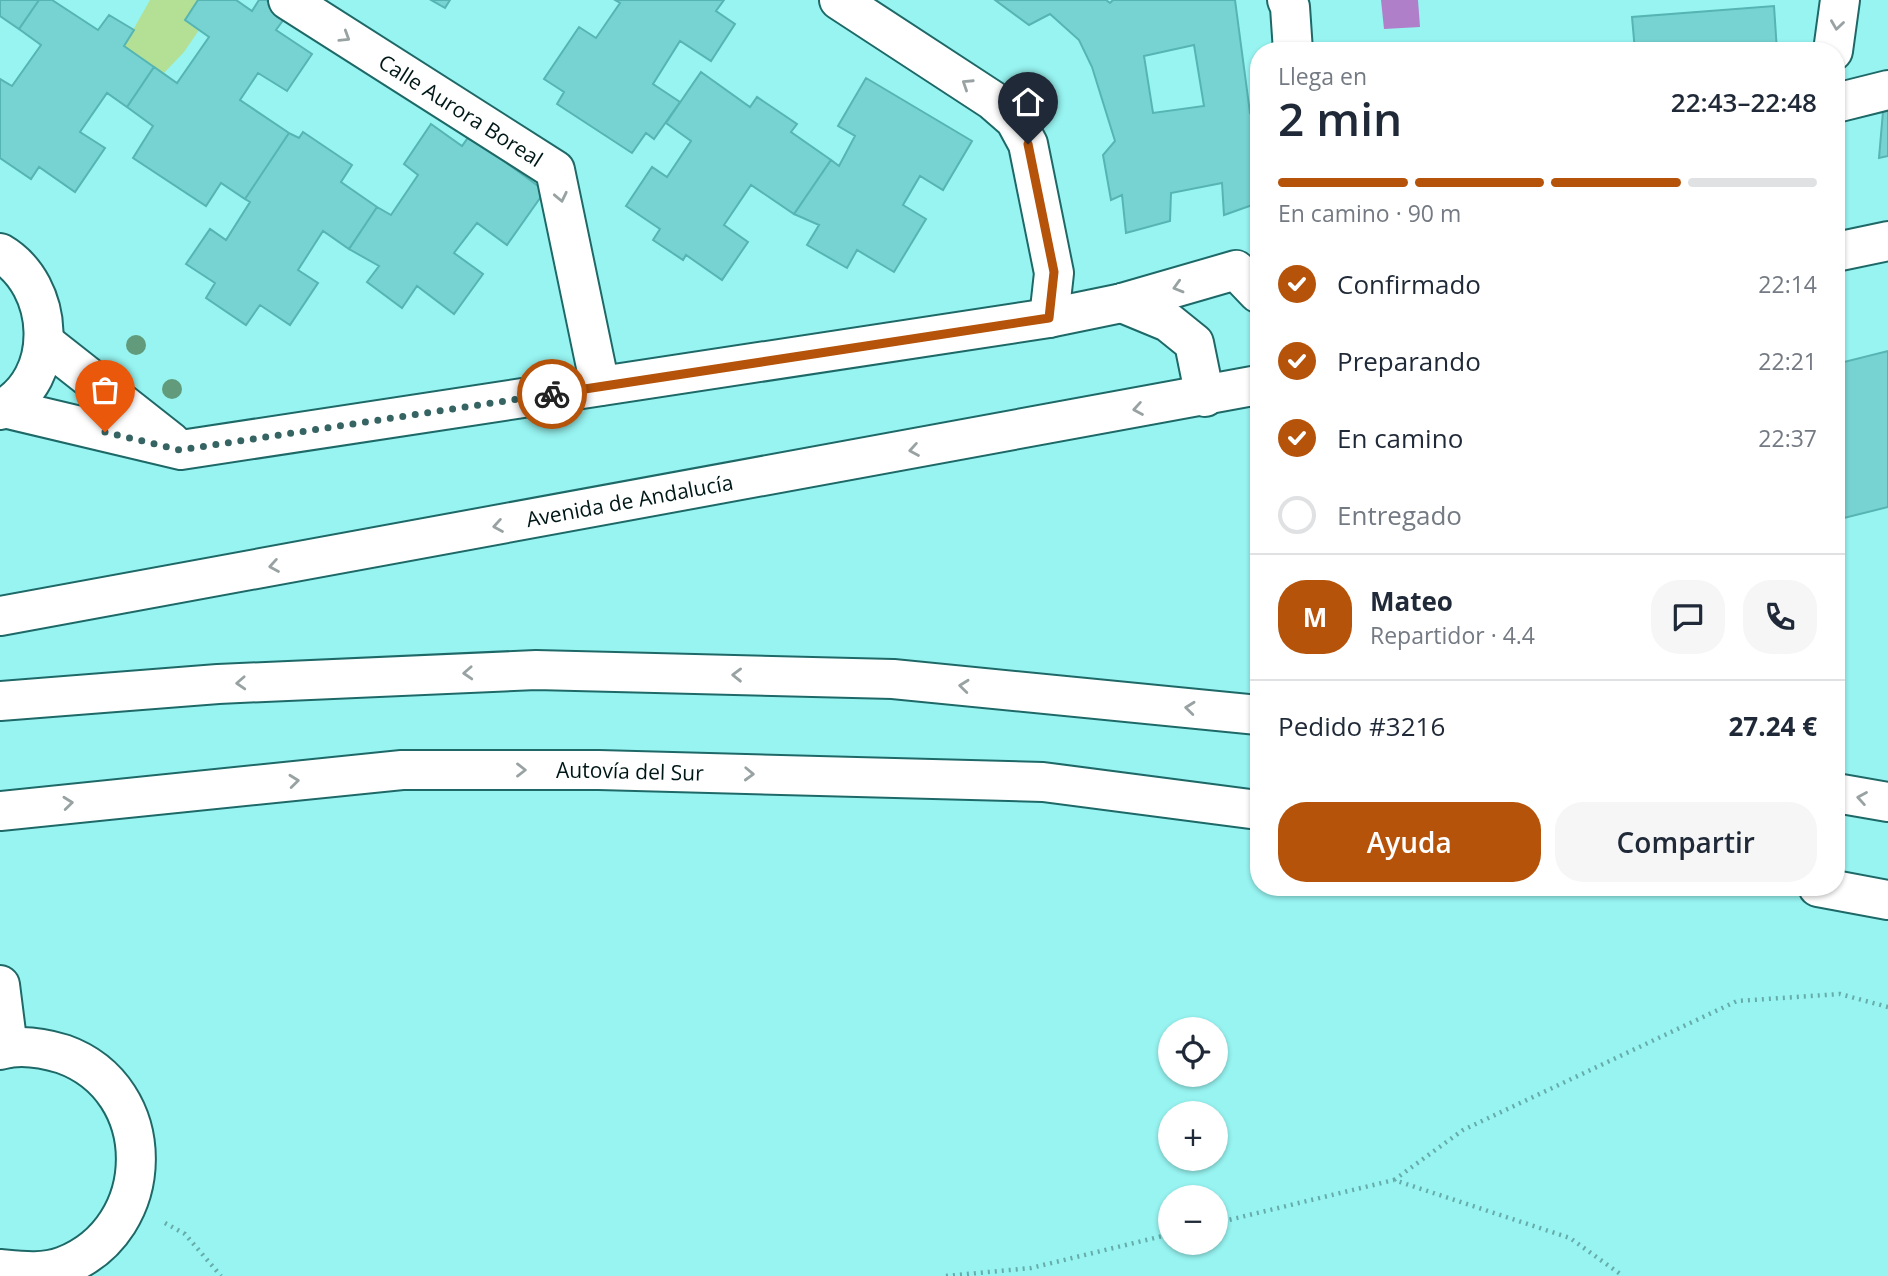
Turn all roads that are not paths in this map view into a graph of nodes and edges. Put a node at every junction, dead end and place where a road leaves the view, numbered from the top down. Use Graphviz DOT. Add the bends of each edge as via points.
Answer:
graph roads {
  1 [pos="288,0"];
  2 [pos="839,0"];
  3 [pos="1287,0"];
  4 [pos="1840,0"];
  5 [pos="1292,42"];
  6 [pos="1834,42"];
  7 [pos="1888,90"];
  8 [pos="1845,101"];
  9 [pos="1888,241"];
  10 [pos="1845,250"];
  11 [pos="4,252"];
  12 [pos="1250,274"];
  13 [pos="1122,303"];
  14 [pos="1049,318"];
  15 [pos="44,342"];
  16 [pos="600,386"];
  17 [pos="1250,387"];
  18 [pos="1205,397"];
  19 [pos="2,409"];
  20 [pos="180,450"];
  21 [pos="0,616"];
  22 [pos="0,701"];
  23 [pos="1250,714"];
  24 [pos="1845,795"];
  25 [pos="1888,802"];
  26 [pos="1250,809"];
  27 [pos="0,811"];
  28 [pos="1845,892"];
  29 [pos="1888,900"];
  30 [pos="0,985"];
  31 [pos="4,1049"];
  32 [pos="0,1269"];
  33 [pos="65,1271"];
  1 -- 16 [label="main road, Calle Aurora Boreal, one-way" via="555,170"];
  14 -- 2 [label="main road, one-way" via="1054,272 1028,144 1015,120 992,100"];
  3 -- 5 [label="main road"];
  4 -- 6 [label="main road, one-way"];
  7 -- 8 [label="main road"];
  9 -- 10 [label="main road"];
  11 -- 15 [label="main road" via="32,284 43,312"];
  12 -- 13 [label="main road, one-way"];
  13 -- 14 [label="main road"];
  13 -- 18 [label="main road" via="1168,322 1194,343"];
  14 -- 16 [label="main road"];
  15 -- 19 [label="main road" via="38,368"];
  15 -- 20 [label="main road"];
  16 -- 20 [label="main road"];
  17 -- 18 [label="main road, Avenida de Andalucía"];
  18 -- 21 [label="main road, Avenida de Andalucía, one-way"];
  19 -- 20 [label="main road"];
  23 -- 22 [label="main road, one-way" via="892,679 536,670 218,684"];
  25 -- 24 [label="main road, one-way"];
  27 -- 26 [label="main road, Autovía del Sur, one-way" via="402,770 586,769 1044,782"];
  28 -- 29 [label="main road"];
  30 -- 31 [label="main road"];
  31 -- 33 [label="main road" via="44,1048 79,1060 108,1083 128,1114 137,1149 135,1186 120,1220 95,1248"];
  32 -- 33 [label="main road"];
}
